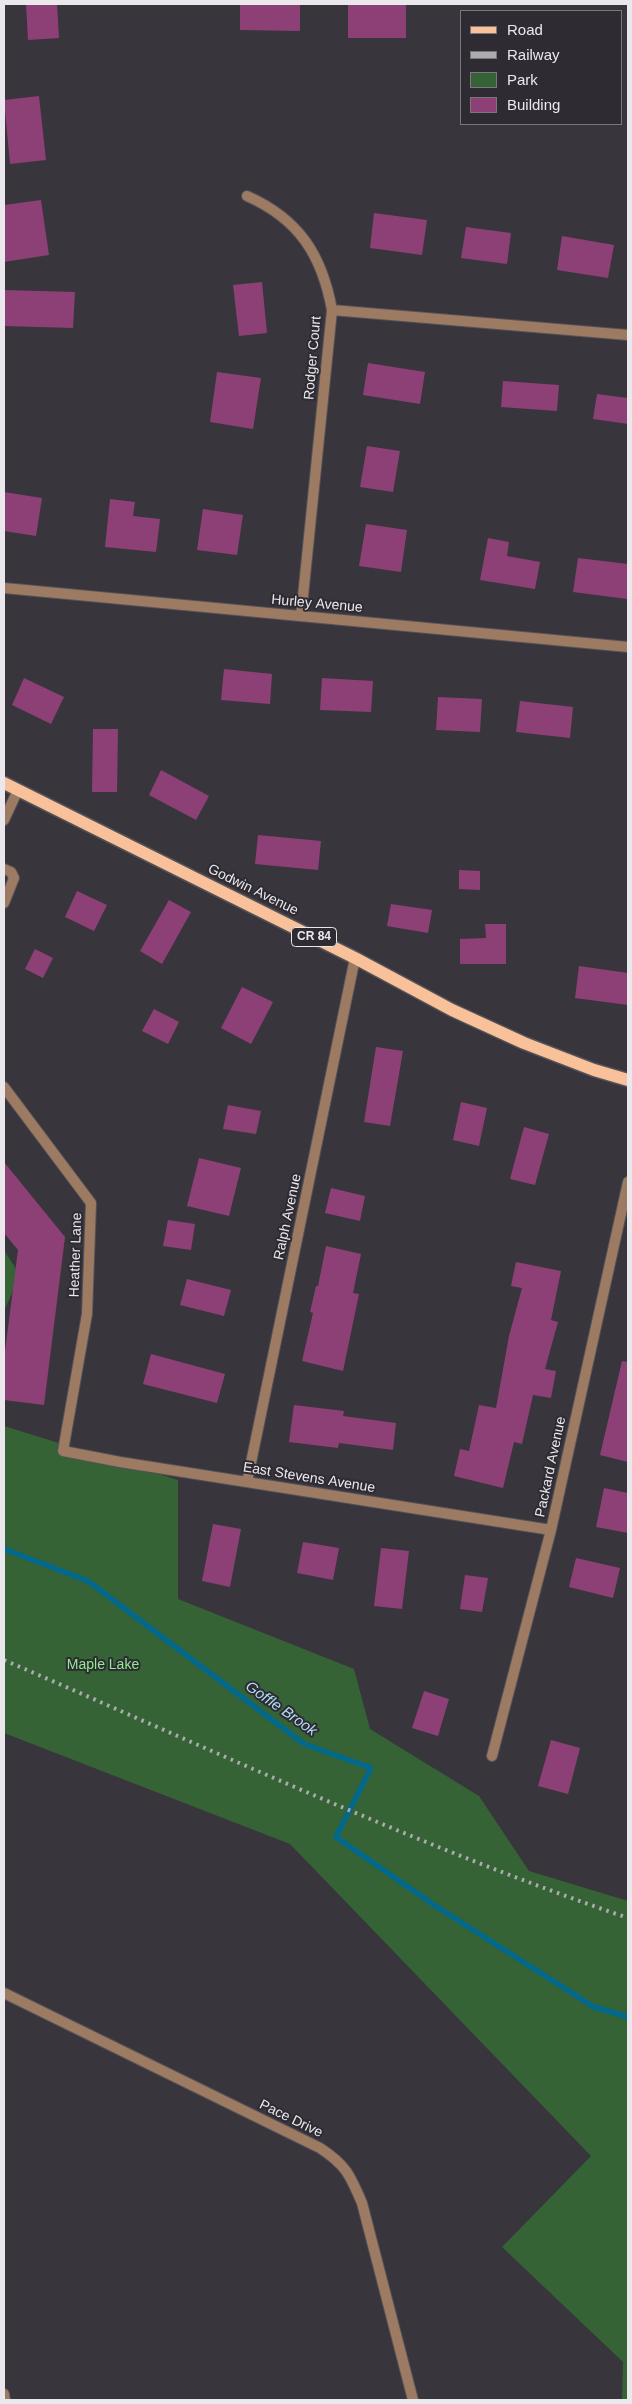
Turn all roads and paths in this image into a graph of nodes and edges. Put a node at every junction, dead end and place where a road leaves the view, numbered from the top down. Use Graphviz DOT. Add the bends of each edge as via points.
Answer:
graph roads {
  1 [pos="246,196"];
  2 [pos="332,310"];
  3 [pos="628,335"];
  4 [pos="4,588"];
  5 [pos="301,616"];
  6 [pos="628,647"];
  7 [pos="4,783"];
  8 [pos="18,790"];
  9 [pos="4,820"];
  10 [pos="4,869"];
  11 [pos="4,903"];
  12 [pos="355,958"];
  13 [pos="628,1080"];
  14 [pos="4,1087"];
  15 [pos="628,1182"];
  16 [pos="64,1451"];
  17 [pos="247,1482"];
  18 [pos="551,1530"];
  19 [pos="492,1756"];
  20 [pos="4,1993"];
  21 [pos="4,2394"];
  22 [pos="5,2400"];
  23 [pos="413,2400"];
  1 -- 2 [label="street" via="284,218 302,236 316,256 327,282"];
  2 -- 3 [label="street, Rodger Court"];
  2 -- 5 [label="street, Rodger Court"];
  4 -- 5 [label="street, Hurley Avenue"];
  5 -- 6 [label="street, Hurley Avenue"];
  7 -- 8 [label="main road, Godwin Avenue / CR 84"];
  8 -- 9 [label="street"];
  8 -- 12 [label="main road, Godwin Avenue / CR 84"];
  10 -- 11 [label="street" via="14,878"];
  12 -- 13 [label="main road, Godwin Avenue / CR 84" via="452,1010 524,1043"];
  12 -- 17 [label="street, Ralph Avenue"];
  14 -- 16 [label="street, Heather Lane" via="91,1203 87,1314"];
  15 -- 18 [label="street, Packard Avenue"];
  16 -- 17 [label="street, East Stevens Avenue"];
  17 -- 18 [label="street, East Stevens Avenue"];
  18 -- 19 [label="street, Packard Avenue"];
  20 -- 23 [label="street, Pace Drive" via="320,2148 338,2160 350,2176 362,2203"];
  21 -- 22 [label="street"];
}
